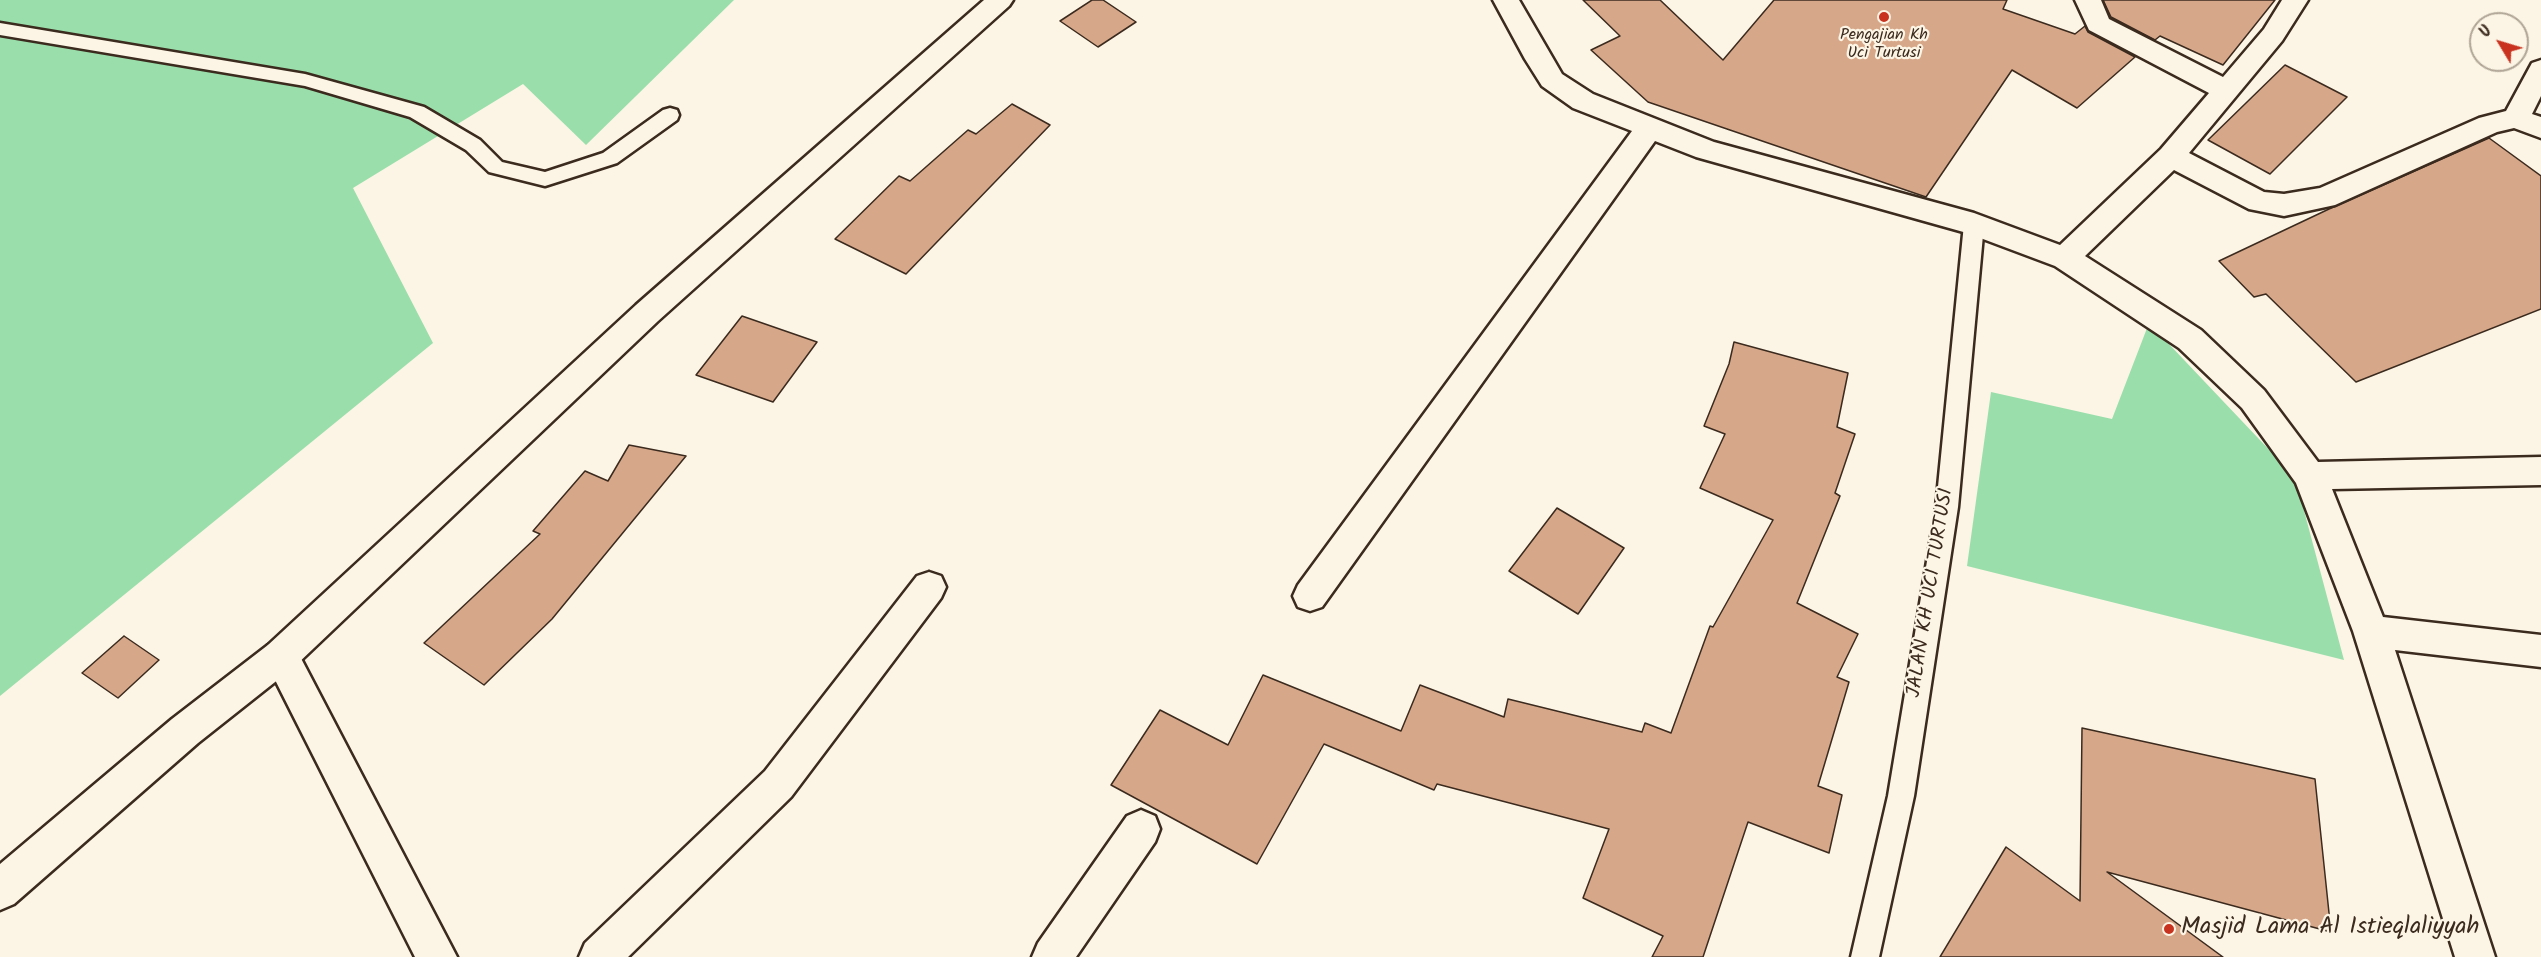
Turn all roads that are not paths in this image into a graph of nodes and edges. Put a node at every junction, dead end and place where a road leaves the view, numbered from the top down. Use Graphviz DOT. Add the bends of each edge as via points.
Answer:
graph roads {
  1 [pos="999,0"];
  2 [pos="1506,0"];
  3 [pos="2088,0"];
  4 [pos="2295,0"];
  5 [pos="0,29"];
  6 [pos="2541,69"];
  7 [pos="2226,90"];
  8 [pos="670,115"];
  9 [pos="2529,123"];
  10 [pos="1649,129"];
  11 [pos="2171,156"];
  12 [pos="1974,224"];
  13 [pos="2065,258"];
  14 [pos="2541,471"];
  15 [pos="2310,476"];
  16 [pos="929,587"];
  17 [pos="1310,596"];
  18 [pos="2371,631"];
  19 [pos="2541,651"];
  20 [pos="281,656"];
  21 [pos="1141,829"];
  22 [pos="0,890"];
  23 [pos="437,957"];
  24 [pos="599,957"];
  25 [pos="1052,957"];
  26 [pos="1865,957"];
  27 [pos="2475,957"];
  1 -- 20 [label="street" via="647,313"];
  2 -- 10 [label="street" via="1552,80 1583,101"];
  3 -- 7 [label="street" via="2098,24"];
  4 -- 7 [label="street" via="2273,35"];
  5 -- 8 [label="lane" via="305,80 417,112 473,145 496,167 545,179 610,158"];
  6 -- 9 [label="street"];
  7 -- 11 [label="street"];
  9 -- 11 [label="street" via="2489,125 2325,198 2284,205 2259,202"];
  10 -- 12 [label="street" via="1706,150"];
  10 -- 17 [label="street"];
  11 -- 13 [label="street"];
  12 -- 13 [label="street"];
  12 -- 26 [label="lane, JALAN KH UCI TURTUSI" via="1947,507 1901,796"];
  13 -- 15 [label="street" via="2190,339 2253,399"];
  14 -- 15 [label="street"];
  15 -- 18 [label="street"];
  16 -- 24 [label="street" via="778,784"];
  18 -- 19 [label="street"];
  18 -- 27 [label="street"];
  20 -- 22 [label="street" via="185,731"];
  20 -- 23 [label="street"];
  21 -- 25 [label="street"];
}
